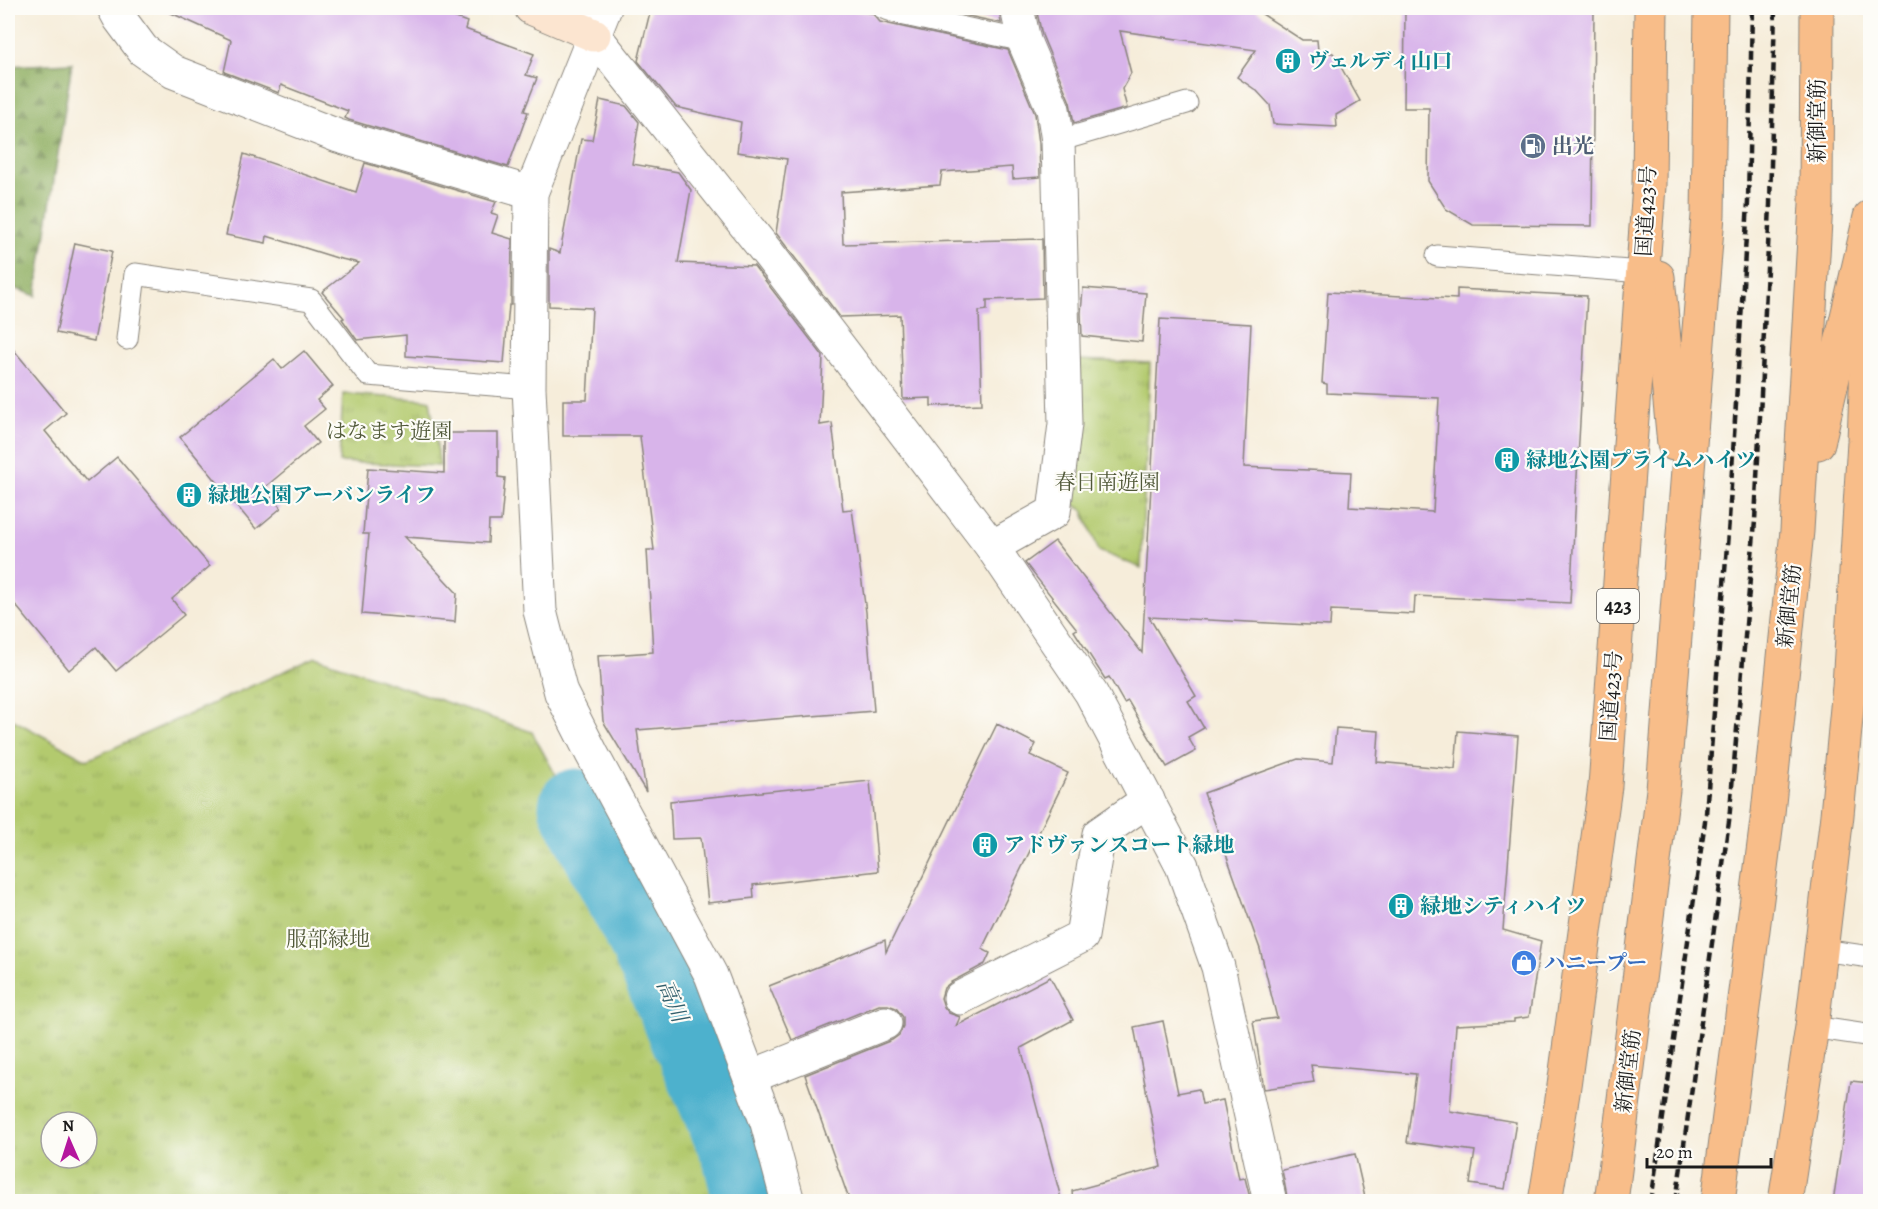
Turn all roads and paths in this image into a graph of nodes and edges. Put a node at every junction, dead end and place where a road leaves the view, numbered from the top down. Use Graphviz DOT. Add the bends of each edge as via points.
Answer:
graph roads {
  1 [pos="114,8"];
  2 [pos="531,8"];
  3 [pos="882,8"];
  4 [pos="1017,8"];
  5 [pos="1651,8"];
  6 [pos="1711,8"];
  7 [pos="1817,8"];
  8 [pos="599,21"];
  9 [pos="1024,41"];
  10 [pos="1187,103"];
  11 [pos="1058,141"];
  12 [pos="1649,186"];
  13 [pos="531,193"];
  14 [pos="1870,217"];
  15 [pos="1437,256"];
  16 [pos="1642,272"];
  17 [pos="1870,286"];
  18 [pos="127,339"];
  19 [pos="529,388"];
  20 [pos="1867,441"];
  21 [pos="1683,529"];
  22 [pos="1797,531"];
  23 [pos="992,548"];
  24 [pos="1860,687"];
  25 [pos="1148,800"];
  26 [pos="1822,950"];
  27 [pos="1870,957"];
  28 [pos="960,998"];
  29 [pos="885,1023"];
  30 [pos="1812,1027"];
  31 [pos="1866,1035"];
  32 [pos="750,1077"];
  33 [pos="788,1202"];
  34 [pos="1270,1202"];
  35 [pos="1545,1202"];
  36 [pos="1611,1202"];
  37 [pos="1719,1202"];
  38 [pos="1785,1202"];
  1 -- 13 [label="street" via="143,50 174,72 338,135"];
  2 -- 8 [label="street"];
  3 -- 9 [label="lane"];
  4 -- 9 [label="street"];
  5 -- 12 [label="highway, 国道423号 / 423"];
  6 -- 21 [label="highway, 新御堂筋" via="1708,216"];
  7 -- 22 [label="highway, 新御堂筋" via="1816,204"];
  8 -- 13 [label="street"];
  8 -- 23 [label="street" via="770,256"];
  9 -- 11 [label="street" via="1053,109"];
  10 -- 11 [label="lane"];
  11 -- 23 [label="street" via="1065,424 1054,512"];
  12 -- 16 [label="highway, 国道423号 / 423"];
  12 -- 21 [label="highway"];
  13 -- 19 [label="street"];
  14 -- 22 [label="highway"];
  15 -- 16 [label="lane"];
  16 -- 35 [label="highway, 国道423号 / 423" via="1605,786"];
  17 -- 20 [label="highway"];
  18 -- 19 [label="lane" via="135,274 311,300 368,375"];
  19 -- 32 [label="street" via="540,611 561,693 711,975"];
  20 -- 24 [label="highway"];
  21 -- 36 [label="highway, 新御堂筋" via="1663,789"];
  22 -- 37 [label="highway, 新御堂筋" via="1768,813"];
  23 -- 25 [label="street" via="1091,693"];
  24 -- 26 [label="highway"];
  25 -- 28 [label="street" via="1099,834 1082,936"];
  25 -- 34 [label="street" via="1182,866 1218,967"];
  26 -- 27 [label="lane"];
  26 -- 30 [label="highway"];
  29 -- 32 [label="street"];
  30 -- 31 [label="lane"];
  30 -- 38 [label="highway"];
  32 -- 33 [label="street"];
}
